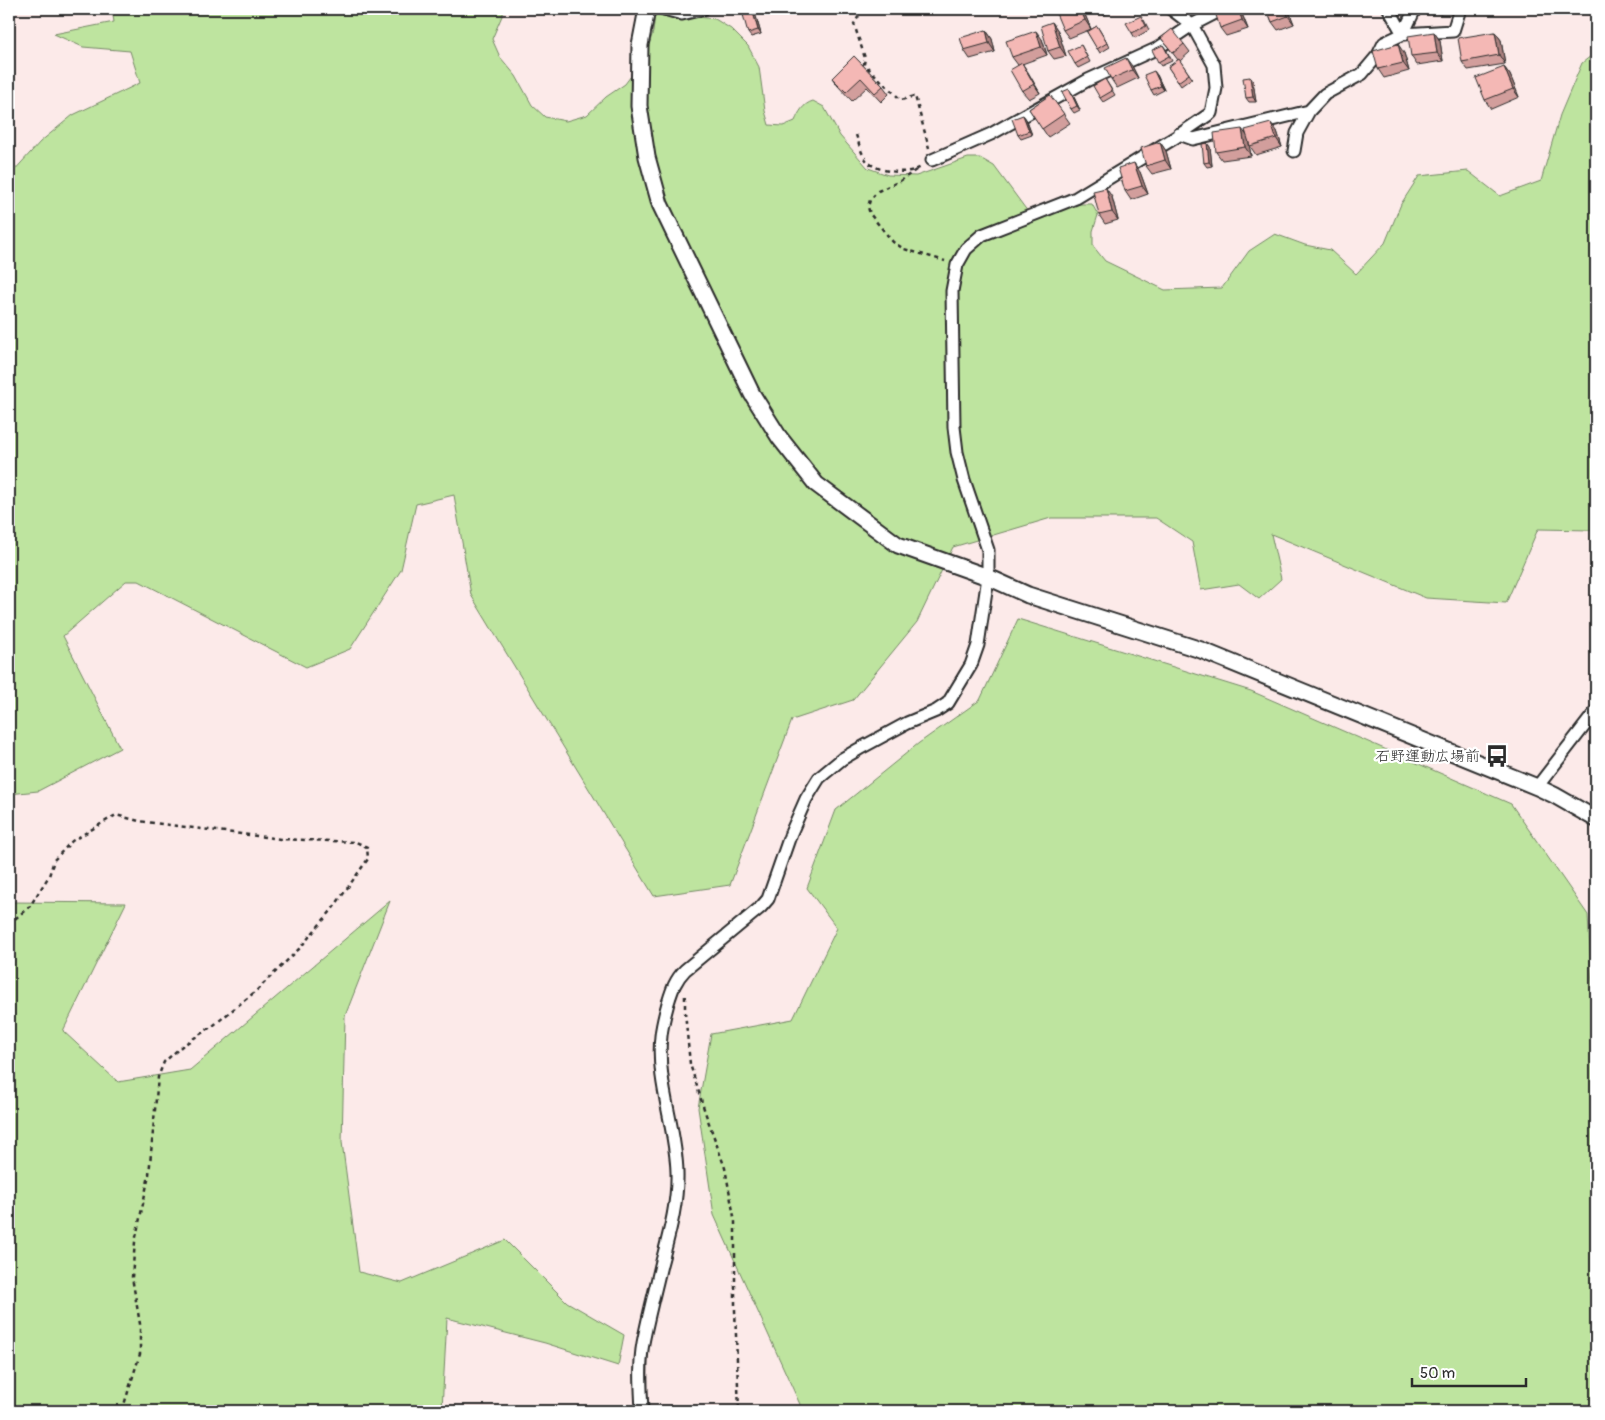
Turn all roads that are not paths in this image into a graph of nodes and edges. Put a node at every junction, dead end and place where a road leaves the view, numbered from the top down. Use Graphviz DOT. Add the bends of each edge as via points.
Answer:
graph roads {
  1 [pos="646,9"];
  2 [pos="664,9"];
  3 [pos="703,9"];
  4 [pos="1172,9"];
  5 [pos="1223,9"];
  6 [pos="1389,9"];
  7 [pos="1414,9"];
  8 [pos="1460,9"];
  9 [pos="1192,25"];
  10 [pos="1403,34"];
  11 [pos="1309,111"];
  12 [pos="1180,134"];
  13 [pos="1294,151"];
  14 [pos="932,160"];
  15 [pos="988,577"];
  16 [pos="1596,711"];
  17 [pos="1537,787"];
  18 [pos="1596,819"];
  19 [pos="642,1411"];
  1 -- 15 [label="street" via="640,45 639,106 660,204 752,394 779,437 816,484 898,545"];
  2 -- 3 [label="street" via="682,14"];
  4 -- 9 [label="street"];
  5 -- 9 [label="street"];
  6 -- 10 [label="street"];
  7 -- 10 [label="street"];
  8 -- 10 [label="street" via="1453,31"];
  9 -- 12 [label="street" via="1214,65 1216,88 1212,113"];
  9 -- 14 [label="street" via="1158,48 1088,80 991,134"];
  10 -- 11 [label="street" via="1384,43 1362,74 1325,94"];
  11 -- 12 [label="street" via="1193,139"];
  11 -- 13 [label="street" via="1297,133"];
  12 -- 15 [label="street" via="1076,198 982,235 966,249 958,265 952,291 954,427 964,480 988,550"];
  15 -- 17 [label="street" via="1028,595 1201,650"];
  15 -- 19 [label="street" via="978,645 971,664 948,703 859,749 819,778 790,834 768,899 685,970 673,988 662,1028 660,1055 675,1149 675,1206 643,1345"];
  16 -- 17 [label="street"];
  17 -- 18 [label="street"];
}
